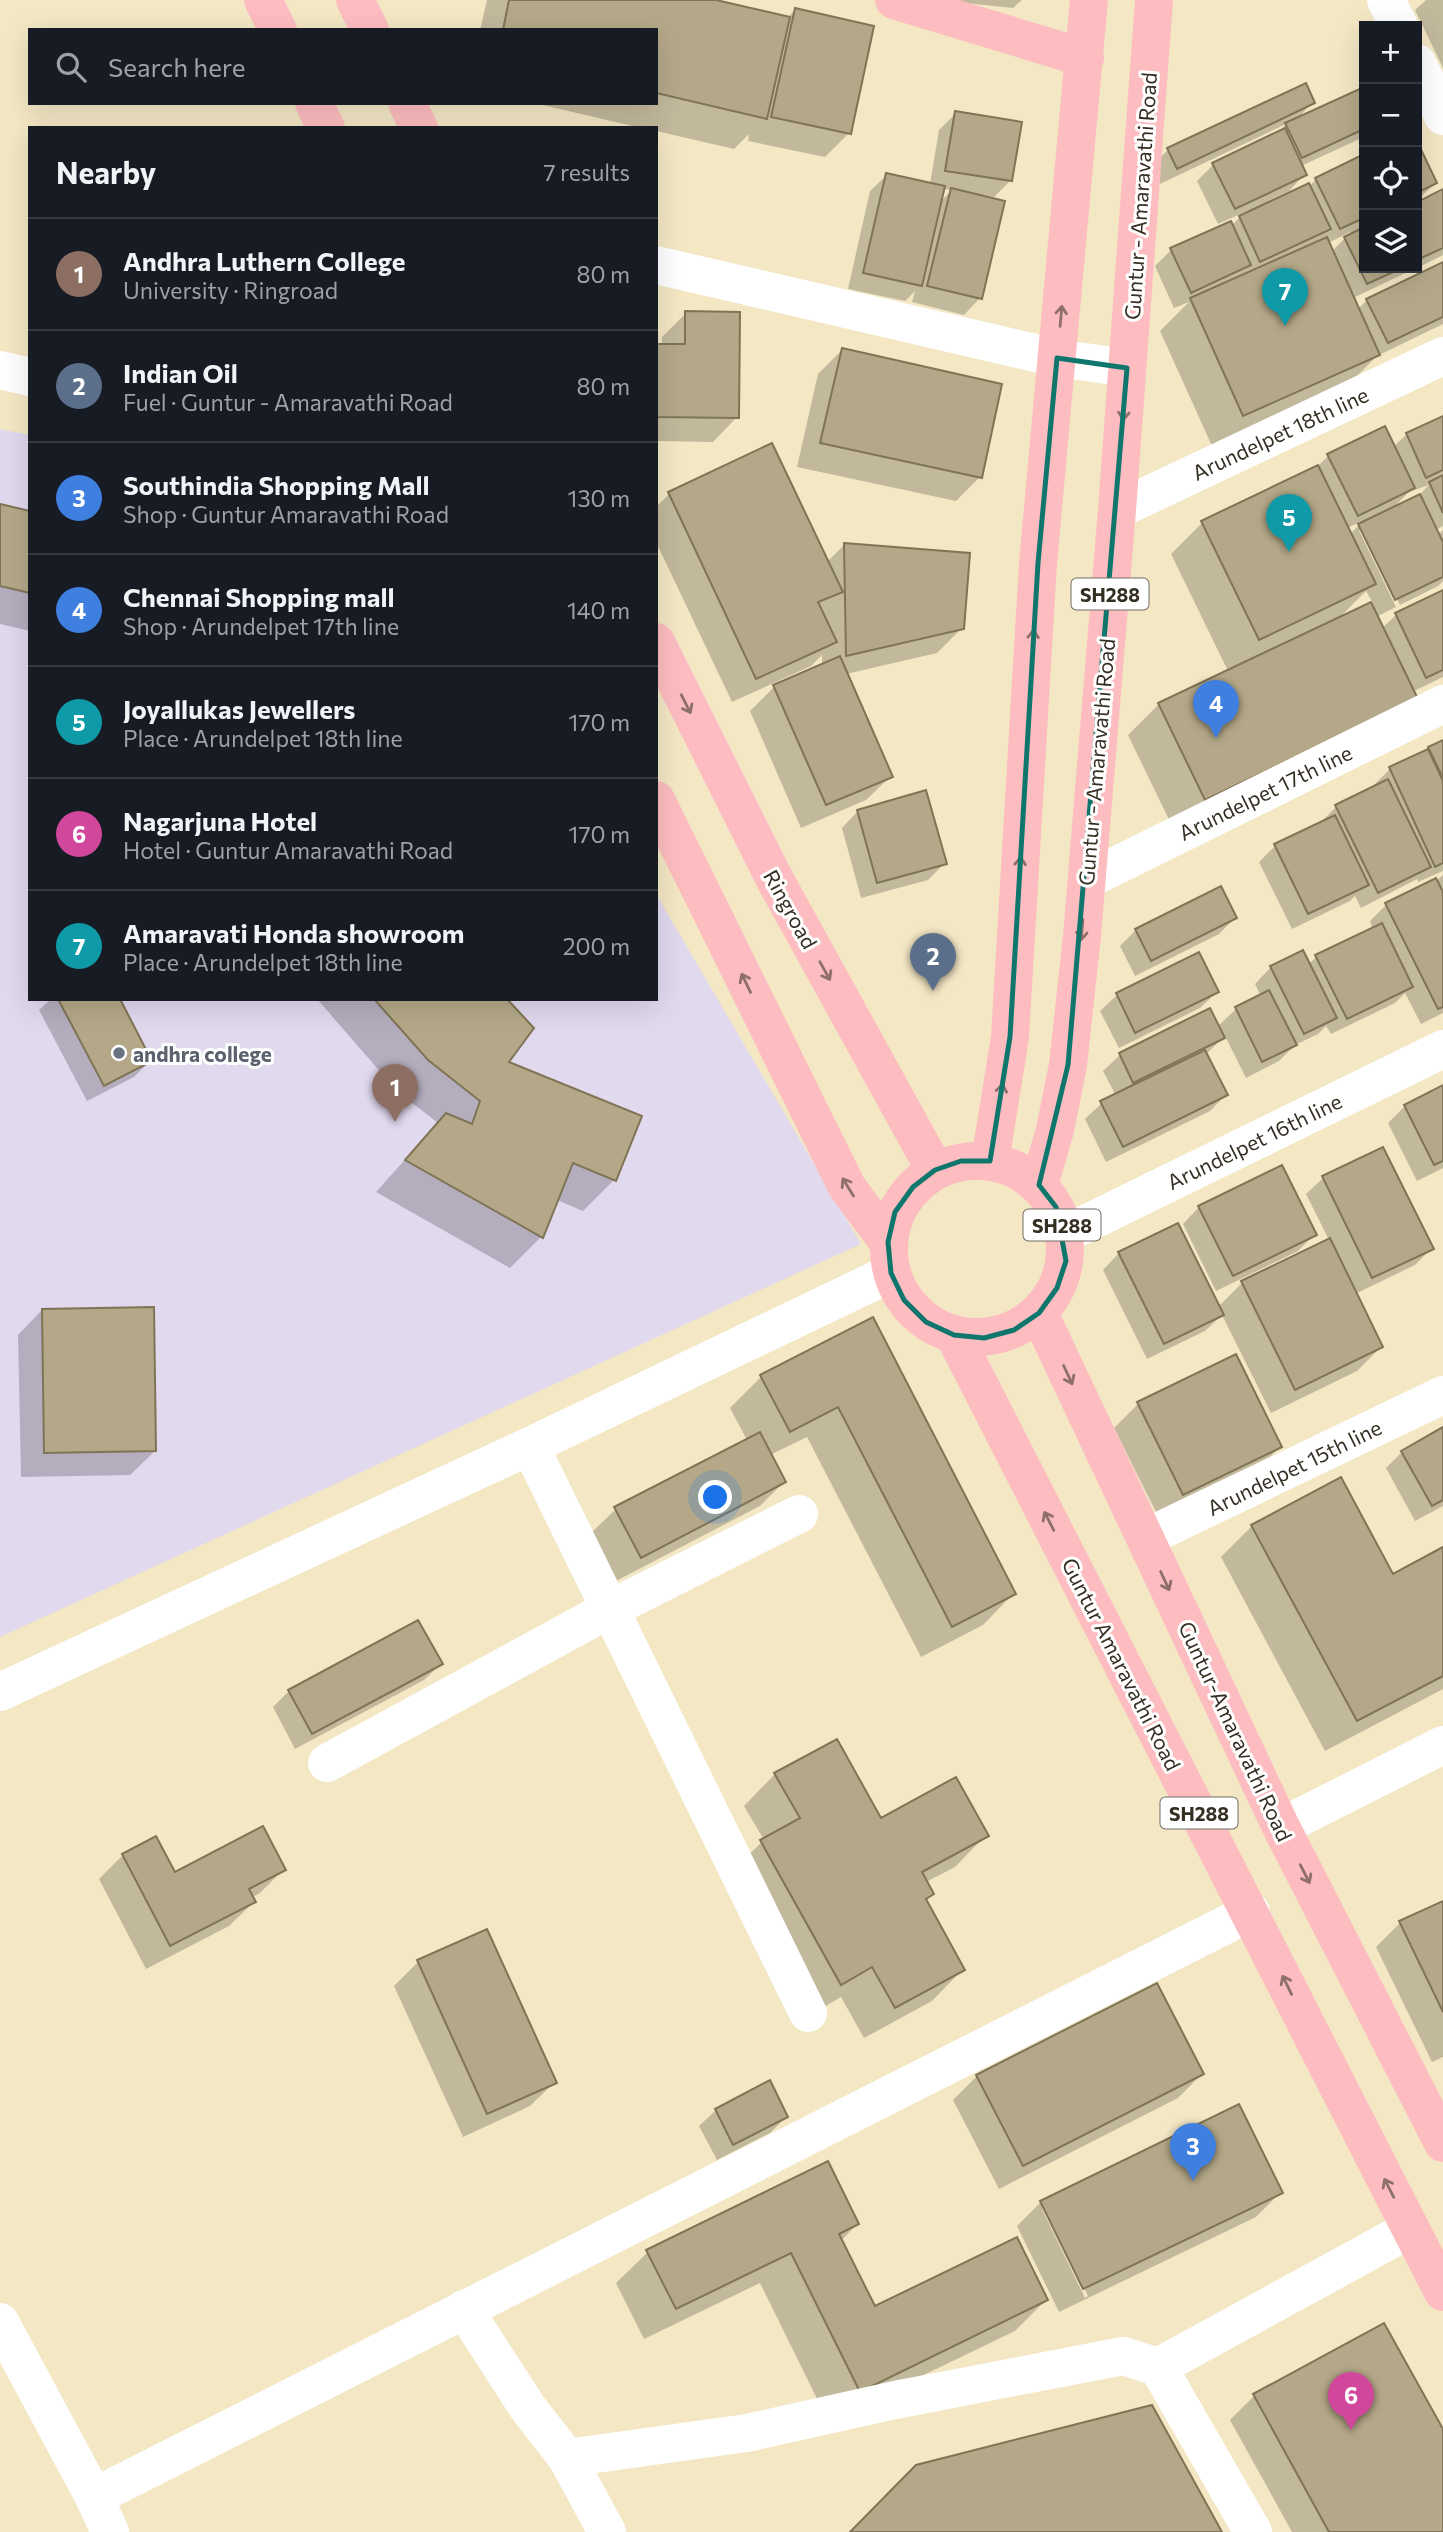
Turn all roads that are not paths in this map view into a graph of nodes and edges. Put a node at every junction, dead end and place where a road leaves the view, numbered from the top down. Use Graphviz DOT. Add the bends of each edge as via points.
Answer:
graph roads {
  1 [pos="264,0"];
  2 [pos="355,0"];
  3 [pos="894,0"];
  4 [pos="1089,0"];
  5 [pos="1154,0"];
  6 [pos="1386,0"];
  7 [pos="1396,21"];
  8 [pos="277,28"];
  9 [pos="369,28"];
  10 [pos="1085,58"];
  11 [pos="1422,72"];
  12 [pos="315,105"];
  13 [pos="408,105"];
  14 [pos="1443,116"];
  15 [pos="325,126"];
  16 [pos="418,126"];
  17 [pos="658,265"];
  18 [pos="1443,356"];
  19 [pos="1057,358"];
  20 [pos="1127,368"];
  21 [pos="0,370"];
  22 [pos="28,377"];
  23 [pos="1117,510"];
  24 [pos="658,646"];
  25 [pos="1443,704"];
  26 [pos="658,804"];
  27 [pos="1087,880"];
  28 [pos="1443,1049"];
  29 [pos="990,1161"];
  30 [pos="935,1170"];
  31 [pos="1039,1185"];
  32 [pos="1065,1234"];
  33 [pos="890,1257"];
  34 [pos="1039,1313"];
  35 [pos="954,1335"];
  36 [pos="1443,1395"];
  37 [pos="530,1446"];
  38 [pos="799,1514"];
  39 [pos="1145,1538"];
  40 [pos="608,1610"];
  41 [pos="0,1692"];
  42 [pos="1443,1745"];
  43 [pos="327,1763"];
  44 [pos="1281,1827"];
  45 [pos="1251,1912"];
  46 [pos="808,2013"];
  47 [pos="1433,2099"];
  48 [pos="1443,2143"];
  49 [pos="1410,2229"];
  50 [pos="1443,2292"];
  51 [pos="464,2309"];
  52 [pos="0,2322"];
  53 [pos="1158,2367"];
  54 [pos="566,2458"];
  55 [pos="94,2497"];
  56 [pos="110,2532"];
  57 [pos="607,2532"];
  58 [pos="1254,2532"];
  1 -- 8 [label="main road"];
  2 -- 9 [label="main road"];
  3 -- 10 [label="main road"];
  4 -- 10 [label="main road"];
  5 -- 20 [label="main road, Guntur - Amaravathi Road / SH288"];
  6 -- 7 [label="street"];
  19 -- 10 [label="main road, one-way"];
  11 -- 14 [label="street"];
  12 -- 15 [label="main road"];
  13 -- 16 [label="main road"];
  17 -- 19 [label="street"];
  18 -- 23 [label="street, Arundelpet 18th line"];
  19 -- 20 [label="street"];
  29 -- 19 [label="main road, one-way" via="1010,1037 1038,563"];
  20 -- 23 [label="main road, Guntur - Amaravathi Road / SH288, one-way"];
  21 -- 22 [label="street"];
  23 -- 27 [label="main road, Guntur - Amaravathi Road / SH288"];
  24 -- 30 [label="main road, Ringroad, one-way" via="774,878"];
  25 -- 27 [label="street, Arundelpet 17th line"];
  33 -- 26 [label="main road, one-way" via="847,1187"];
  27 -- 31 [label="main road, Guntur - Amaravathi Road / SH288, one-way" via="1069,1065"];
  28 -- 32 [label="street, Arundelpet 16th line"];
  29 -- 30 [label="main road, SH288" via="961,1161"];
  29 -- 31 [label="main road, SH288" via="1016,1169"];
  30 -- 33 [label="main road, SH288" via="913,1187 895,1212"];
  31 -- 32 [label="main road, SH288" via="1056,1207"];
  32 -- 34 [label="main road, SH288" via="1066,1261 1057,1288"];
  33 -- 35 [label="main road, SH288" via="904,1300 926,1322"];
  33 -- 37 [label="street"];
  34 -- 35 [label="main road, SH288" via="1014,1330 984,1338"];
  34 -- 39 [label="main road, Guntur-Amaravathi Road / SH288, one-way"];
  45 -- 35 [label="main road, Guntur Amaravathi Road / SH288, one-way"];
  36 -- 39 [label="street, Arundelpet 15th line"];
  37 -- 40 [label="street"];
  37 -- 41 [label="street"];
  38 -- 40 [label="street"];
  39 -- 44 [label="main road, Guntur-Amaravathi Road / SH288, one-way"];
  40 -- 43 [label="street"];
  40 -- 46 [label="street"];
  42 -- 44 [label="street"];
  44 -- 47 [label="main road, Guntur-Amaravathi Road / SH288, one-way"];
  49 -- 45 [label="main road, Guntur Amaravathi Road / SH288, one-way"];
  45 -- 51 [label="street"];
  47 -- 48 [label="main road, Guntur-Amaravathi Road / SH288"];
  49 -- 50 [label="main road, Guntur Amaravathi Road / SH288"];
  49 -- 53 [label="street"];
  51 -- 54 [label="street"];
  51 -- 55 [label="street"];
  52 -- 55 [label="street"];
  53 -- 54 [label="street" via="1123,2356 747,2433"];
  53 -- 58 [label="street"];
  54 -- 57 [label="street"];
  55 -- 56 [label="street"];
}
